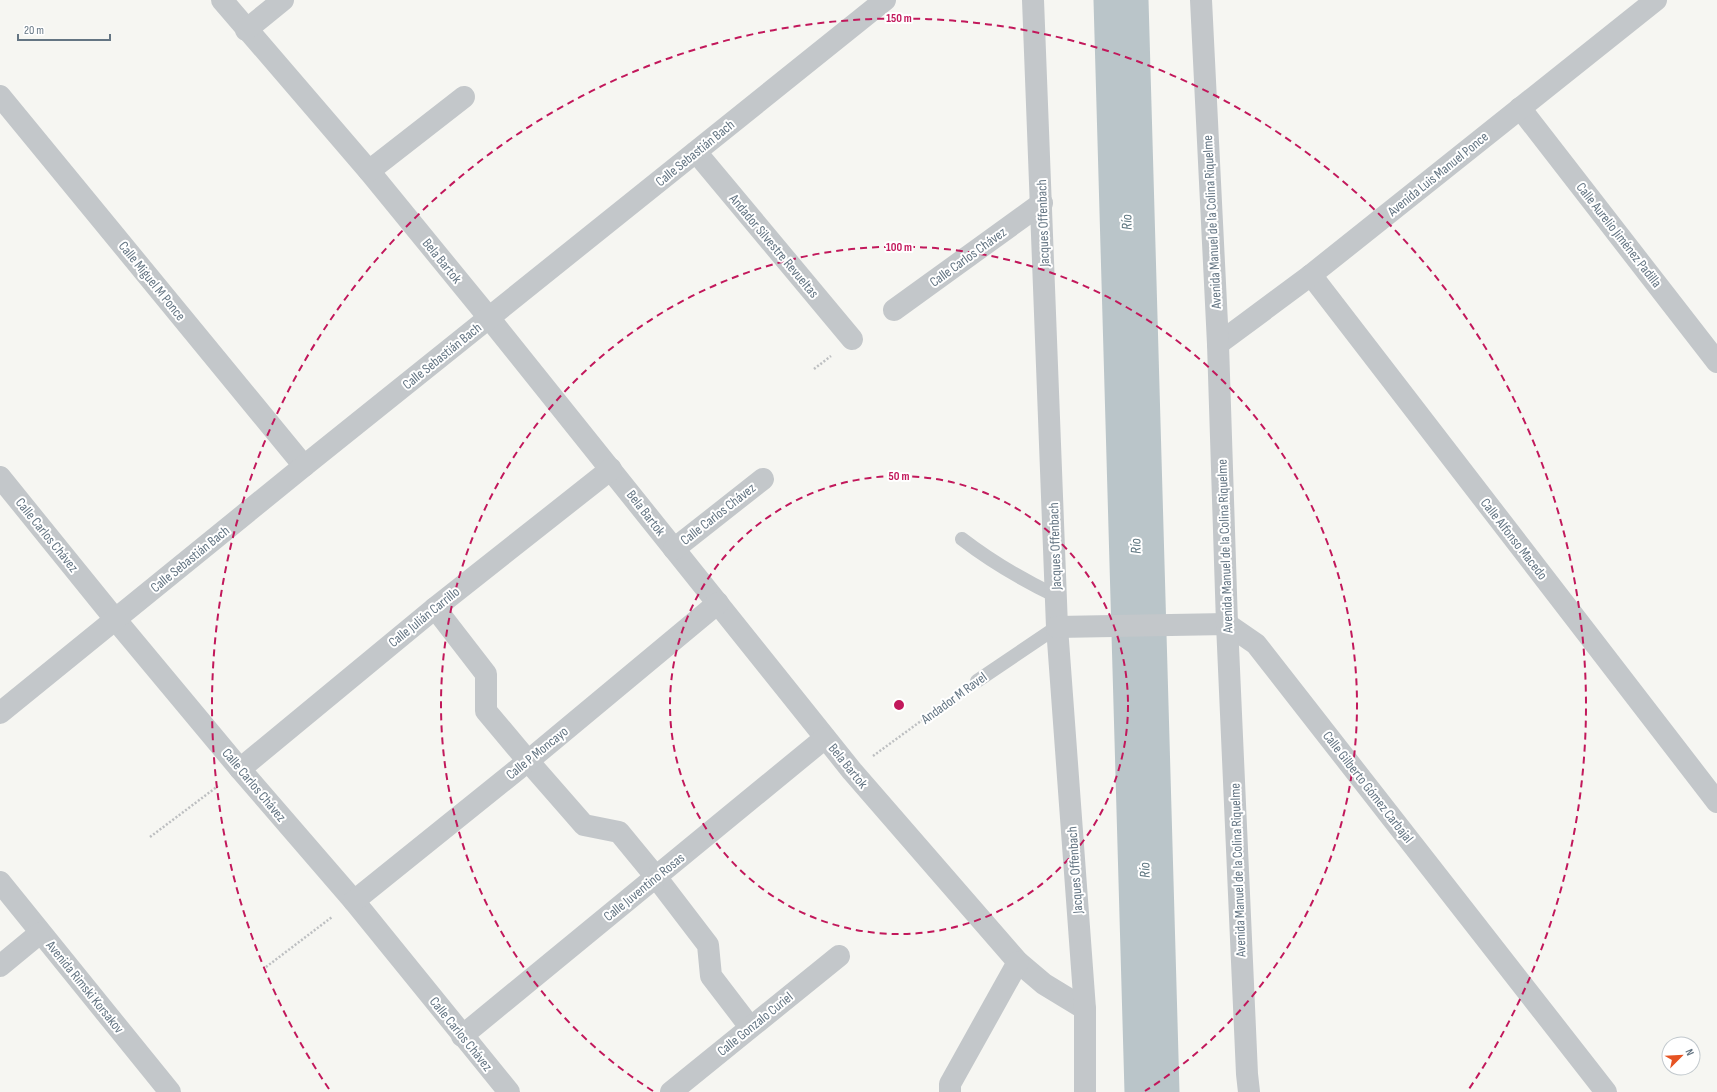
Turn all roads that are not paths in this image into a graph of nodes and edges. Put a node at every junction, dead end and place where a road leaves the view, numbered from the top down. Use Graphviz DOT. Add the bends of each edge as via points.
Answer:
graph roads {
  1 [pos="222,0"];
  2 [pos="283,0"];
  3 [pos="885,0"];
  4 [pos="1033,0"];
  5 [pos="1201,0"];
  6 [pos="1656,0"];
  7 [pos="246,30"];
  8 [pos="0,96"];
  9 [pos="464,97"];
  10 [pos="1520,108"];
  11 [pos="696,152"];
  12 [pos="369,171"];
  13 [pos="1042,203"];
  14 [pos="1311,276"];
  15 [pos="894,310"];
  16 [pos="490,318"];
  17 [pos="852,339"];
  18 [pos="1218,344"];
  19 [pos="1717,362"];
  20 [pos="304,466"];
  21 [pos="611,469"];
  22 [pos="0,477"];
  23 [pos="763,479"];
  24 [pos="962,539"];
  25 [pos="674,549"];
  26 [pos="1056,596"];
  27 [pos="718,603"];
  28 [pos="435,608"];
  29 [pos="115,619"];
  30 [pos="1227,624"];
  31 [pos="1057,627"];
  32 [pos="977,681"];
  33 [pos="0,713"];
  34 [pos="825,738"];
  35 [pos="528,761"];
  36 [pos="240,769"];
  37 [pos="1717,802"];
  38 [pos="656,877"];
  39 [pos="0,882"];
  40 [pos="354,901"];
  41 [pos="40,933"];
  42 [pos="839,956"];
  43 [pos="1018,962"];
  44 [pos="0,966"];
  45 [pos="1085,1009"];
  46 [pos="750,1028"];
  47 [pos="462,1036"];
  48 [pos="1248,1083"];
  49 [pos="946,1089"];
  50 [pos="170,1092"];
  51 [pos="509,1092"];
  52 [pos="671,1092"];
  53 [pos="1085,1092"];
  54 [pos="1259,1092"];
  55 [pos="1606,1092"];
  1 -- 7 [label="street, Bela Bartok"];
  2 -- 7 [label="street"];
  3 -- 11 [label="street, Calle Sebastián Bach"];
  4 -- 13 [label="street, Jacques Offenbach"];
  5 -- 18 [label="street, Avenida Manuel de la Colina Riquelme"];
  6 -- 10 [label="street, Avenida Luis Manuel Ponce"];
  7 -- 12 [label="street, Bela Bartok"];
  8 -- 20 [label="street, Calle Miguel M Ponce"];
  9 -- 12 [label="street"];
  10 -- 14 [label="street, Avenida Luis Manuel Ponce"];
  10 -- 19 [label="street, Calle Aurelio Jiménez Padilla"];
  11 -- 16 [label="street, Calle Sebastián Bach"];
  11 -- 17 [label="street, Andador Silvestre Revueltas"];
  12 -- 16 [label="street, Bela Bartok"];
  13 -- 15 [label="street, Calle Carlos Chávez"];
  13 -- 26 [label="street, Jacques Offenbach"];
  14 -- 18 [label="street, Avenida Luis Manuel Ponce"];
  14 -- 37 [label="street, Calle Alfonso Macedo"];
  16 -- 20 [label="street, Calle Sebastián Bach"];
  16 -- 21 [label="street, Bela Bartok"];
  18 -- 30 [label="street, Avenida Manuel de la Colina Riquelme"];
  20 -- 29 [label="street, Calle Sebastián Bach"];
  21 -- 25 [label="street, Bela Bartok"];
  21 -- 28 [label="street, Calle Julián Carrillo"];
  22 -- 29 [label="street, Calle Carlos Chávez"];
  23 -- 25 [label="street, Calle Carlos Chávez"];
  24 -- 26 [label="lane" via="988,560"];
  25 -- 27 [label="street, Bela Bartok"];
  26 -- 31 [label="street, Jacques Offenbach"];
  27 -- 34 [label="street, Bela Bartok"];
  27 -- 35 [label="street, Calle P Moncayo"];
  28 -- 35 [label="street" via="486,674 486,711"];
  28 -- 36 [label="street, Calle Julián Carrillo"];
  29 -- 33 [label="street, Calle Sebastián Bach"];
  29 -- 36 [label="street, Calle Carlos Chávez"];
  30 -- 31 [label="street"];
  30 -- 48 [label="street, Avenida Manuel de la Colina Riquelme"];
  30 -- 55 [label="street, Calle Gilberto Gómez Carbajal" via="1256,644"];
  31 -- 32 [label="lane, Andador M Ravel"];
  31 -- 45 [label="street, Jacques Offenbach"];
  34 -- 38 [label="street, Calle Juventino Rosas"];
  34 -- 43 [label="street, Bela Bartok"];
  35 -- 38 [label="street" via="584,825 619,832"];
  35 -- 40 [label="street, Calle P Moncayo"];
  36 -- 40 [label="street, Calle Carlos Chávez"];
  38 -- 46 [label="street" via="708,945 711,976"];
  38 -- 47 [label="street, Calle Juventino Rosas"];
  39 -- 41 [label="street, Avenida Rimski Korsakov"];
  40 -- 47 [label="street, Calle Carlos Chávez"];
  41 -- 44 [label="street"];
  41 -- 50 [label="street, Avenida Rimski Korsakov"];
  42 -- 46 [label="street, Calle Gonzalo Curiel"];
  43 -- 45 [label="street, Bela Bartok" via="1044,984"];
  43 -- 49 [label="street"];
  45 -- 53 [label="street, Jacques Offenbach"];
  46 -- 52 [label="street, Calle Gonzalo Curiel"];
  47 -- 51 [label="street, Calle Carlos Chávez"];
  48 -- 54 [label="street"];
}
